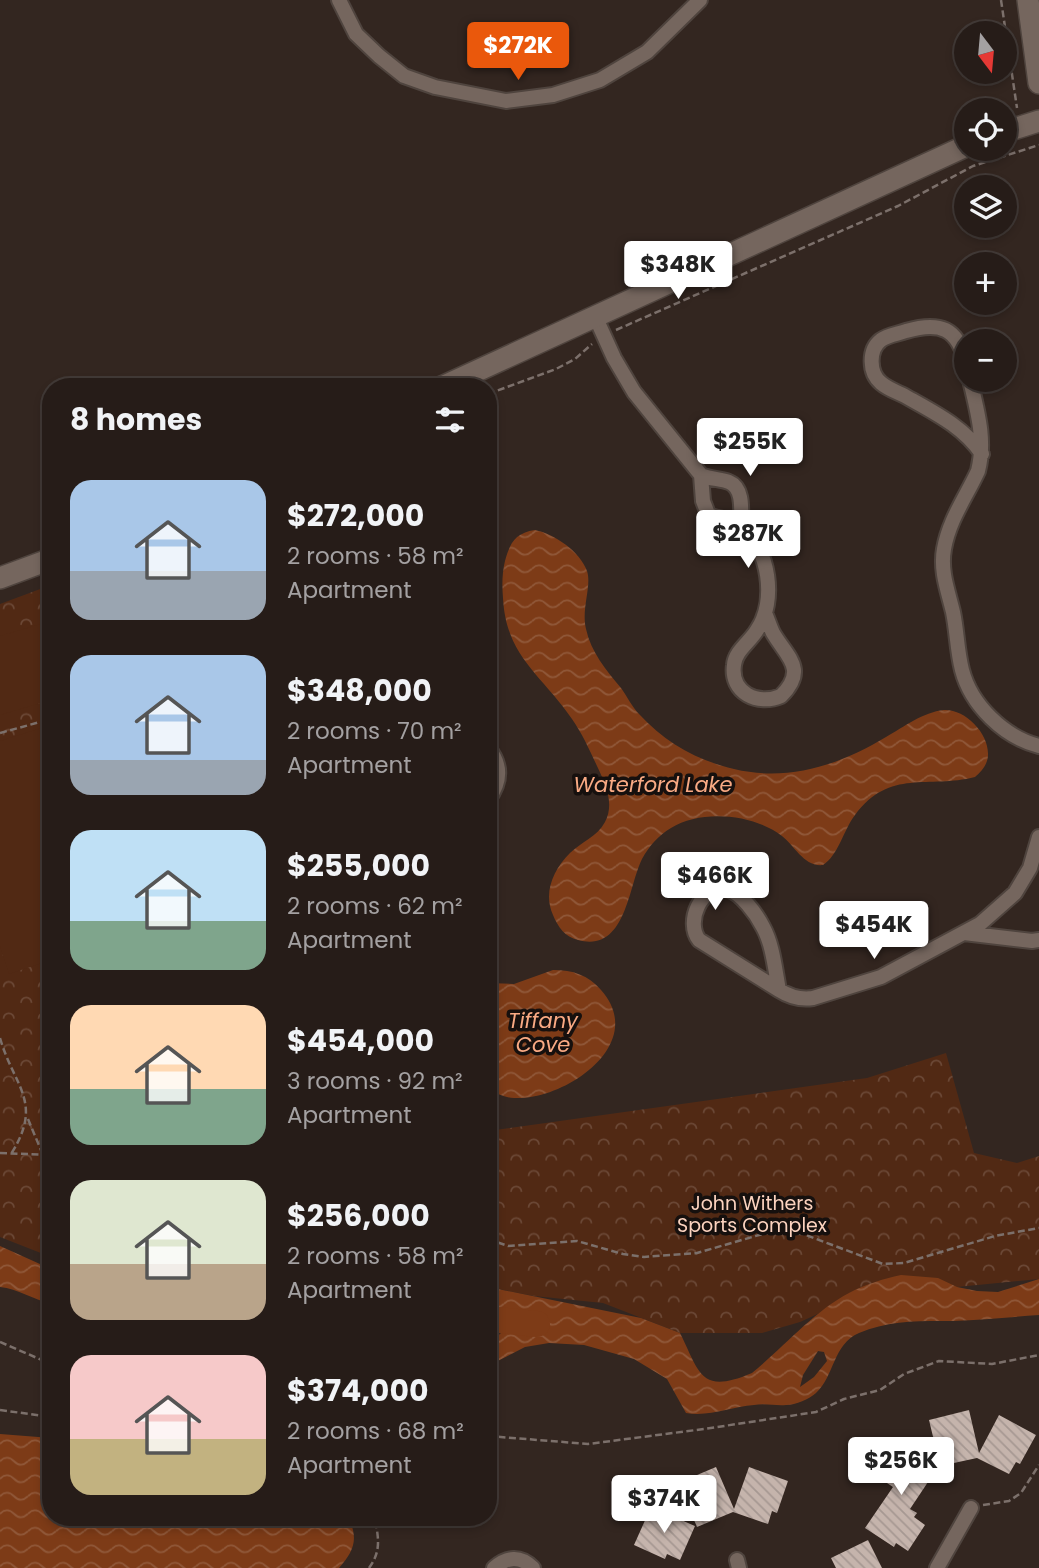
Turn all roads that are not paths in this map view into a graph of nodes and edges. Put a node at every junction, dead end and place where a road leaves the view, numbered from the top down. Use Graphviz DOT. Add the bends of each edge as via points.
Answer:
graph roads {
  1 [pos="339,0"];
  2 [pos="700,0"];
  3 [pos="1028,0"];
  4 [pos="1039,83"];
  5 [pos="1039,121"];
  6 [pos="1017,128"];
  7 [pos="954,151"];
  8 [pos="595,316"];
  9 [pos="954,336"];
  10 [pos="461,378"];
  11 [pos="972,392"];
  12 [pos="982,454"];
  13 [pos="701,475"];
  14 [pos="741,524"];
  15 [pos="42,562"];
  16 [pos="0,578"];
  17 [pos="765,613"];
  18 [pos="1039,746"];
  19 [pos="497,759"];
  20 [pos="497,784"];
  21 [pos="1039,837"];
  22 [pos="1037,857"];
  23 [pos="964,933"];
  24 [pos="1039,940"];
  25 [pos="779,990"];
  26 [pos="971,1508"];
  27 [pos="494,1568"];
  28 [pos="533,1568"];
  29 [pos="937,1568"];
  1 -- 2 [label="street" via="356,34 404,76 506,101 553,95 600,80 647,52"];
  3 -- 4 [label="street"];
  5 -- 6 [label="street"];
  7 -- 8 [label="street"];
  8 -- 10 [label="street"];
  8 -- 13 [label="street" via="634,392"];
  9 -- 12 [label="street" via="929,326 883,339 871,364 880,382 958,428"];
  11 -- 12 [label="street"];
  12 -- 18 [label="street" via="943,551 960,662 981,706 1006,730"];
  13 -- 14 [label="street" via="708,514"];
  13 -- 14 [label="street" via="730,482 736,488"];
  14 -- 17 [label="street" via="763,557"];
  15 -- 16 [label="street"];
  17 -- 17 [label="street" via="760,627 739,652 733,670 738,686 759,700 781,696 794,669"];
  19 -- 20 [label="street"];
  21 -- 22 [label="street"];
  22 -- 23 [label="street" via="1015,893"];
  23 -- 24 [label="street"];
  23 -- 25 [label="street" via="869,982 805,999"];
  25 -- 25 [label="street" via="695,934 694,916 711,892 732,892 756,915 765,930"];
  26 -- 29 [label="street"];
  27 -- 28 [label="street" via="503,1561 522,1559"];
}
